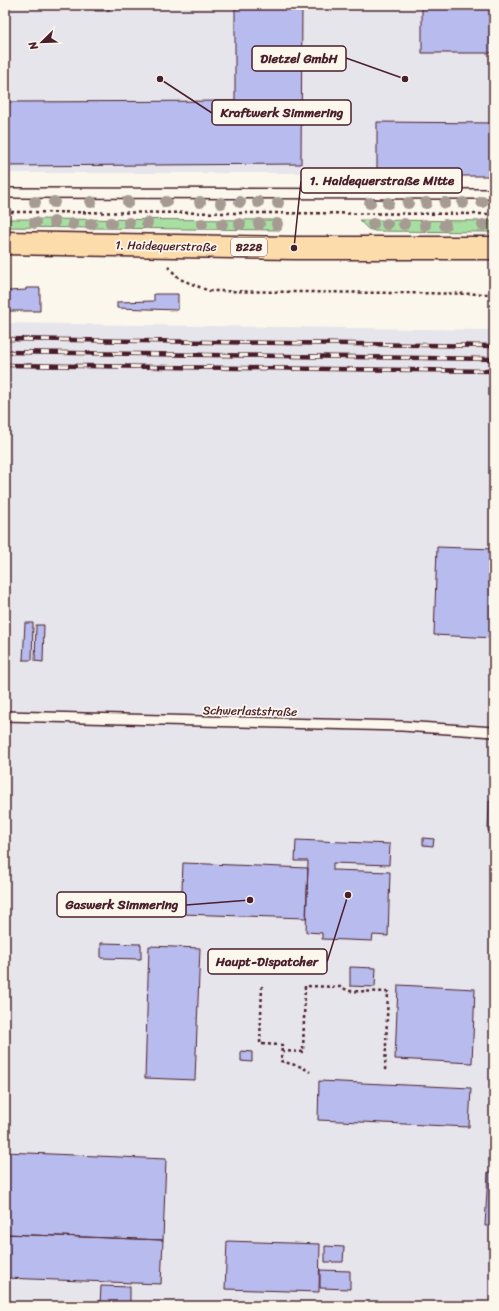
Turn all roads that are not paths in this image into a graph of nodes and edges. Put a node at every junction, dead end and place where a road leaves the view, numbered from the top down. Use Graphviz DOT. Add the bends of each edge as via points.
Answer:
graph roads {
  1 [pos="5,193"];
  2 [pos="494,194"];
  3 [pos="5,244"];
  4 [pos="494,248"];
  5 [pos="5,716"];
  6 [pos="494,732"];
  1 -- 2 [label="lane"];
  3 -- 4 [label="main road, 1. Haidequerstraße / B228"];
  5 -- 6 [label="lane, Schwerlaststraße" via="402,726"];
}
